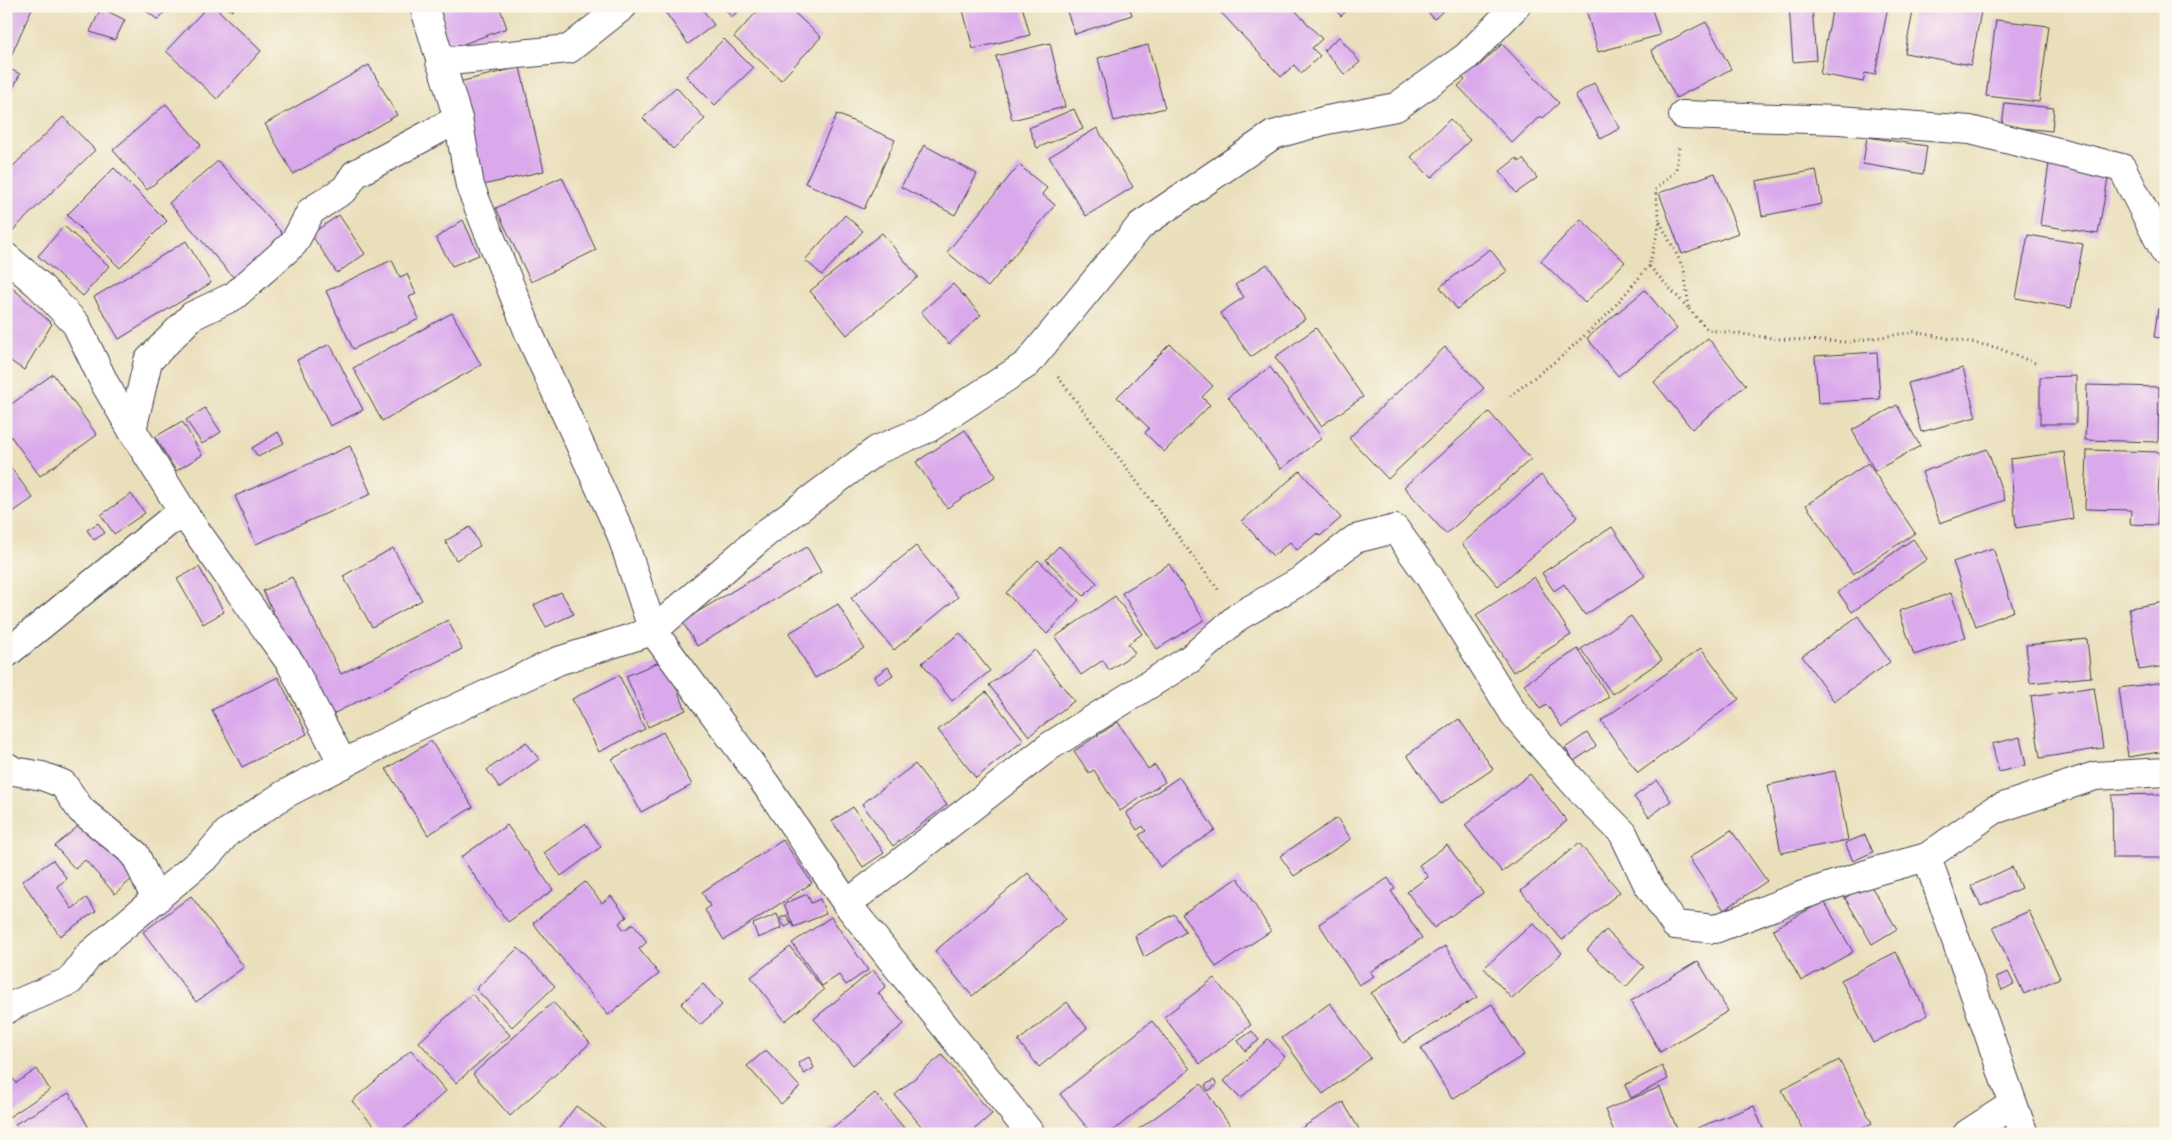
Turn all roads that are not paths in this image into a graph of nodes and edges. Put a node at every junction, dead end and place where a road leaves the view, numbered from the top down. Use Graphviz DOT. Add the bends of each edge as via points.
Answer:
graph roads {
  1 [pos="424,6"];
  2 [pos="624,6"];
  3 [pos="1516,6"];
  4 [pos="440,62"];
  5 [pos="1683,115"];
  6 [pos="458,119"];
  7 [pos="2166,254"];
  8 [pos="6,257"];
  9 [pos="132,430"];
  10 [pos="185,515"];
  11 [pos="653,631"];
  12 [pos="6,654"];
  13 [pos="344,764"];
  14 [pos="6,766"];
  15 [pos="2166,772"];
  16 [pos="1927,856"];
  17 [pos="156,900"];
  18 [pos="847,904"];
  19 [pos="10,1004"];
  20 [pos="2012,1104"];
  21 [pos="1030,1134"];
  22 [pos="1967,1134"];
  23 [pos="2024,1134"];
  1 -- 4 [label="street"];
  2 -- 4 [label="street" via="569,49"];
  3 -- 11 [label="street" via="1466,57 1396,108 1327,120 1273,135 1141,225 1027,364 929,428 877,450 766,534"];
  4 -- 6 [label="street"];
  5 -- 7 [label="street" via="1839,120 1970,130 2122,168"];
  6 -- 9 [label="street" via="355,174 345,189 311,211 294,243 234,296 192,316 148,361"];
  6 -- 11 [label="street" via="470,186 531,338 621,534"];
  8 -- 9 [label="street" via="76,324 100,376"];
  9 -- 10 [label="street"];
  10 -- 12 [label="street" via="168,522"];
  10 -- 13 [label="street" via="291,664"];
  11 -- 13 [label="street" via="558,661"];
  11 -- 18 [label="street" via="767,786"];
  13 -- 17 [label="street" via="285,794 228,832 208,855"];
  14 -- 17 [label="street" via="63,784 81,810 135,854"];
  15 -- 16 [label="street" via="2096,776 1994,810"];
  16 -- 18 [label="street" via="1812,892 1715,929 1675,925 1647,883 1623,833 1582,792 1514,714 1430,576 1395,529 1355,540 1302,580 1239,616 1190,659 1050,746"];
  16 -- 20 [label="street"];
  17 -- 19 [label="street" via="89,955 70,981"];
  18 -- 21 [label="street"];
  20 -- 22 [label="street"];
  20 -- 23 [label="street"];
}
